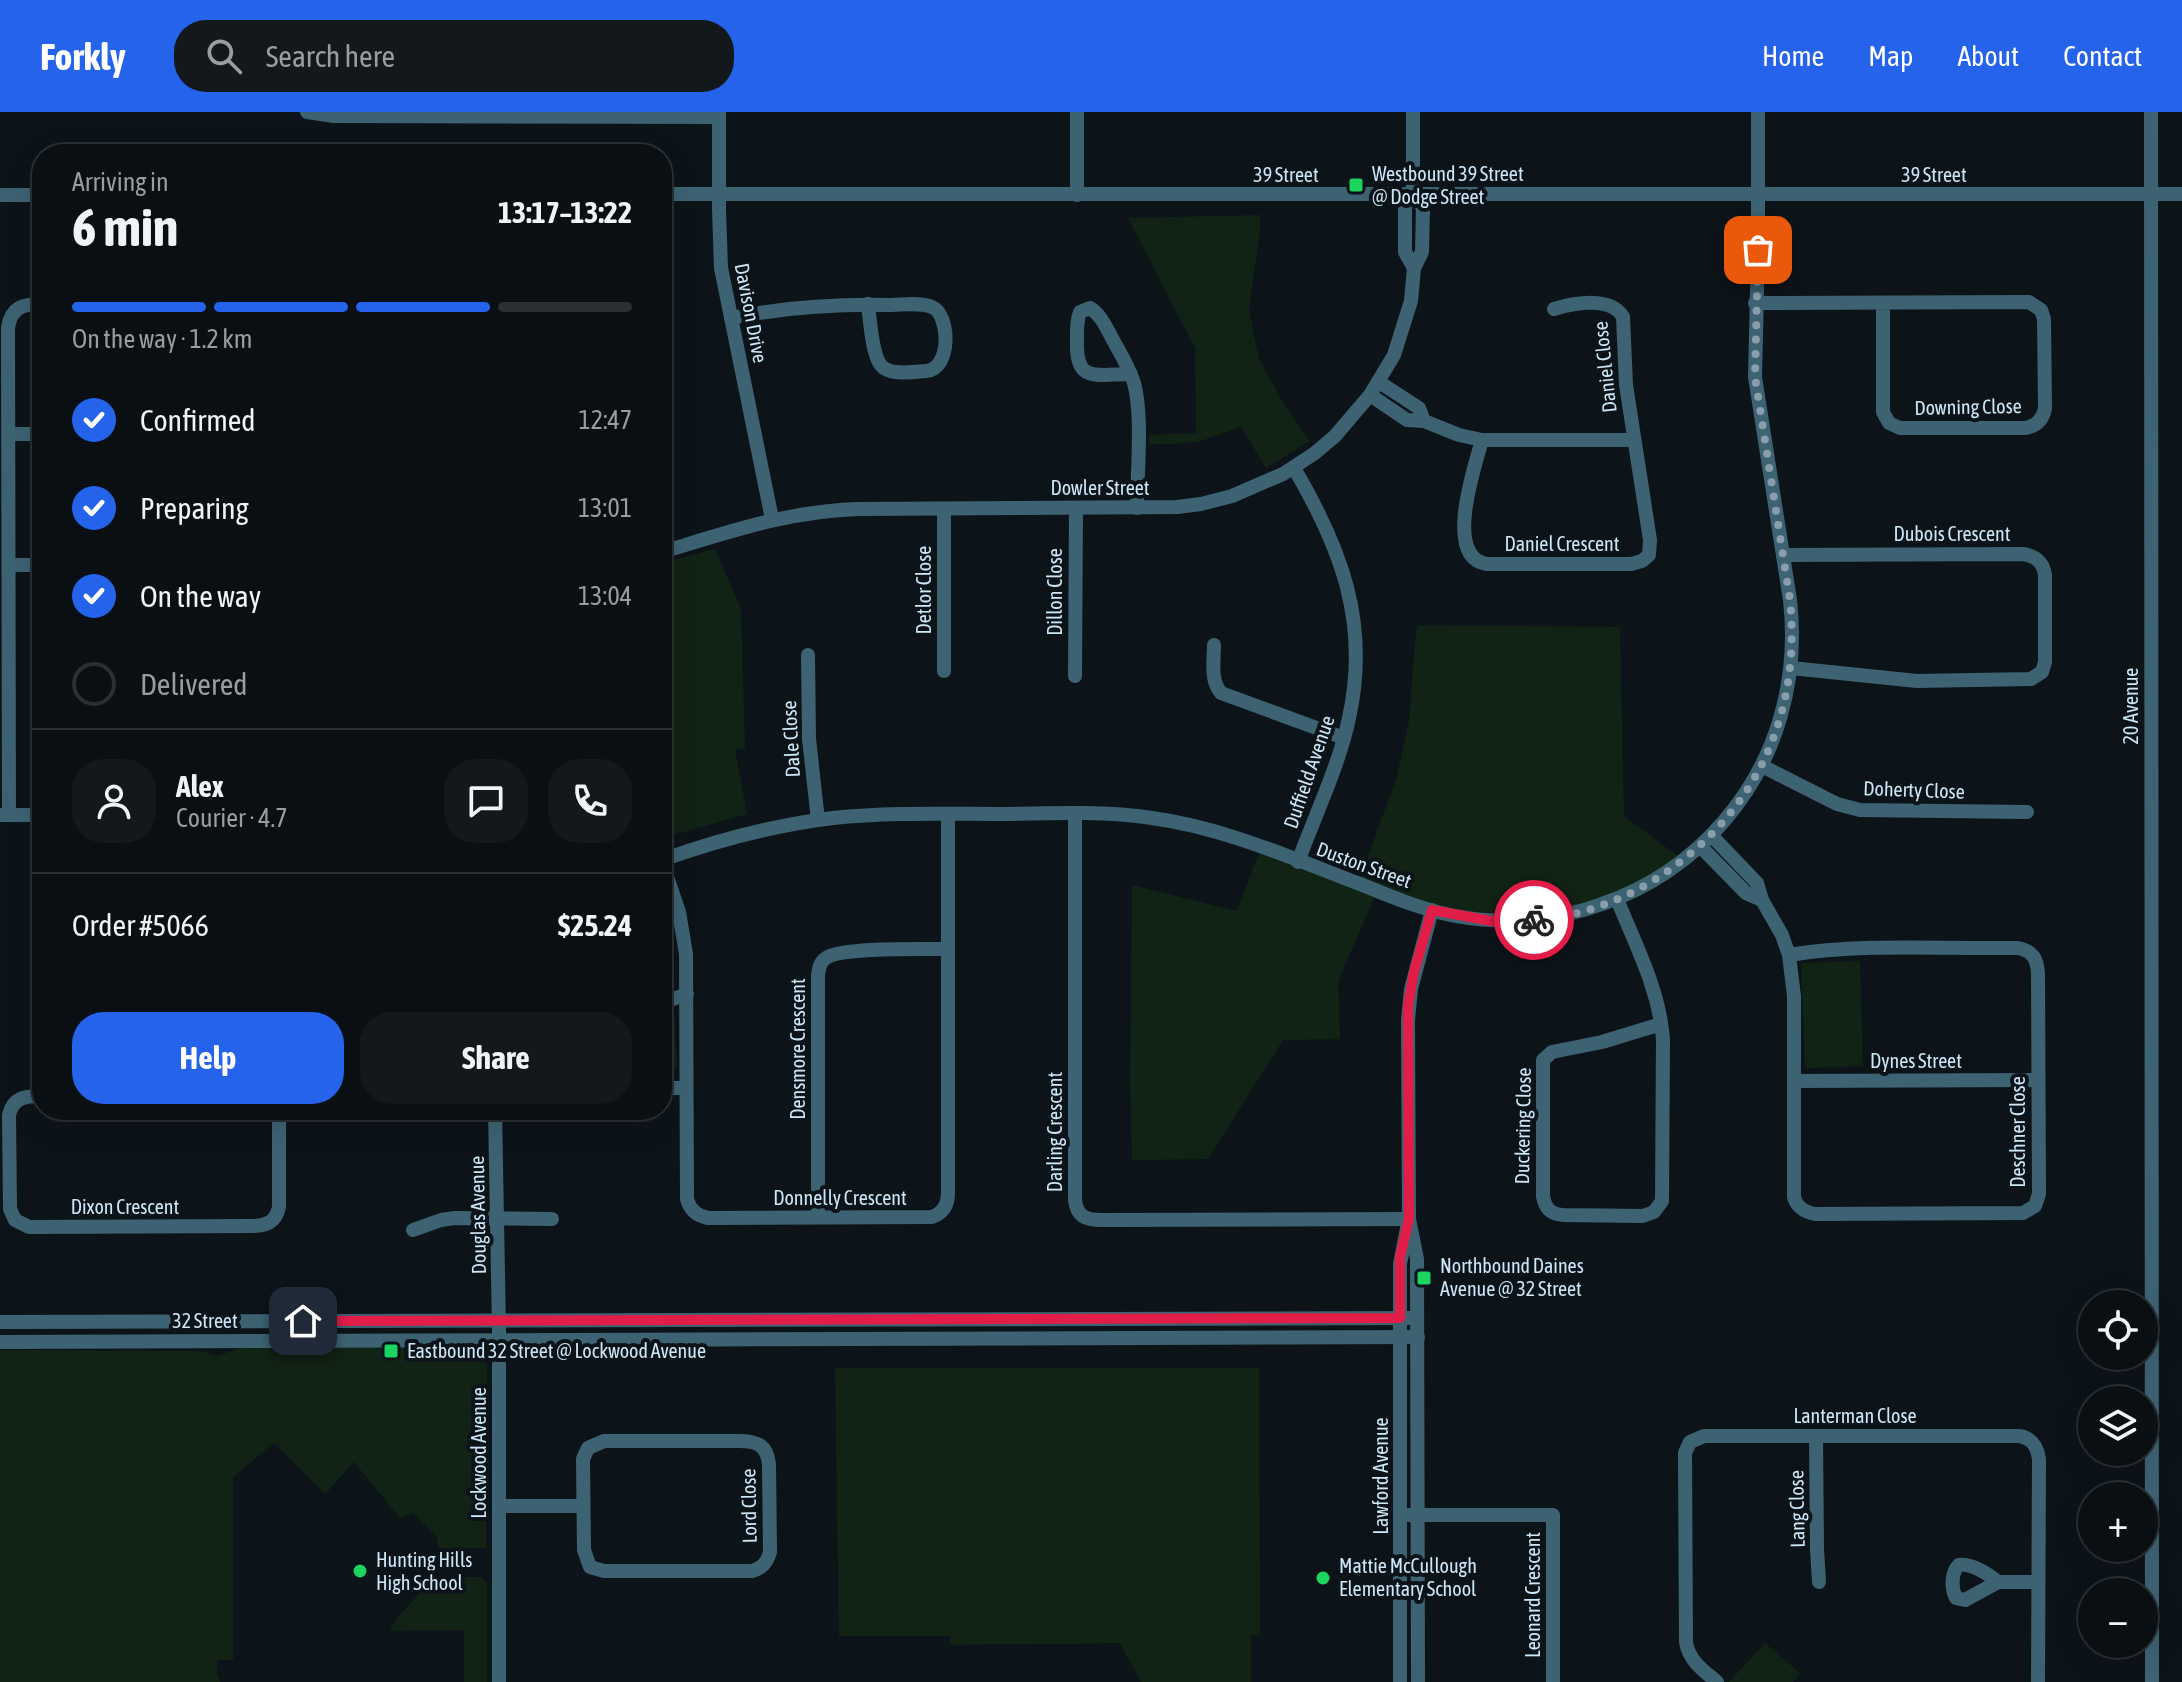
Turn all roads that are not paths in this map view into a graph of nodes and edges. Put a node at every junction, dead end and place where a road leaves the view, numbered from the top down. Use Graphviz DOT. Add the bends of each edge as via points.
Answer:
graph roads {
  1 [pos="307,112"];
  2 [pos="1077,112"];
  3 [pos="1413,112"];
  4 [pos="1758,112"];
  5 [pos="2151,112"];
  6 [pos="334,114"];
  7 [pos="473,114"];
  8 [pos="719,114"];
  9 [pos="672,194"];
  10 [pos="2182,194"];
  11 [pos="0,195"];
  12 [pos="32,195"];
  13 [pos="719,195"];
  14 [pos="1077,195"];
  15 [pos="1413,195"];
  16 [pos="1758,195"];
  17 [pos="2151,195"];
  18 [pos="1755,303"];
  19 [pos="1883,303"];
  20 [pos="868,304"];
  21 [pos="32,305"];
  22 [pos="1554,309"];
  23 [pos="731,318"];
  24 [pos="1131,374"];
  25 [pos="1379,382"];
  26 [pos="1370,395"];
  27 [pos="1424,421"];
  28 [pos="9,434"];
  29 [pos="32,434"];
  30 [pos="1482,440"];
  31 [pos="1633,440"];
  32 [pos="1294,468"];
  33 [pos="1137,508"];
  34 [pos="944,509"];
  35 [pos="1076,509"];
  36 [pos="772,519"];
  37 [pos="672,549"];
  38 [pos="1783,555"];
  39 [pos="9,565"];
  40 [pos="32,565"];
  41 [pos="1214,645"];
  42 [pos="808,655"];
  43 [pos="1791,668"];
  44 [pos="944,671"];
  45 [pos="1075,676"];
  46 [pos="1344,738"];
  47 [pos="1762,766"];
  48 [pos="2027,812"];
  49 [pos="1075,813"];
  50 [pos="948,814"];
  51 [pos="5,815"];
  52 [pos="32,815"];
  53 [pos="818,820"];
  54 [pos="1711,835"];
  55 [pos="1700,846"];
  56 [pos="672,858"];
  57 [pos="1298,862"];
  58 [pos="672,890"];
  59 [pos="1617,899"];
  60 [pos="1762,900"];
  61 [pos="1432,910"];
  62 [pos="948,949"];
  63 [pos="1789,955"];
  64 [pos="687,994"];
  65 [pos="672,999"];
  66 [pos="1661,1024"];
  67 [pos="2038,1080"];
  68 [pos="1794,1081"];
  69 [pos="672,1088"];
  70 [pos="686,1088"];
  71 [pos="32,1096"];
  72 [pos="279,1120"];
  73 [pos="495,1120"];
  74 [pos="818,1217"];
  75 [pos="498,1218"];
  76 [pos="552,1219"];
  77 [pos="1409,1219"];
  78 [pos="413,1230"];
  79 [pos="1400,1318"];
  80 [pos="1417,1318"];
  81 [pos="499,1320"];
  82 [pos="0,1322"];
  83 [pos="1400,1337"];
  84 [pos="1418,1337"];
  85 [pos="499,1340"];
  86 [pos="0,1342"];
  87 [pos="1816,1437"];
  88 [pos="499,1506"];
  89 [pos="583,1506"];
  90 [pos="1418,1515"];
  91 [pos="1401,1516"];
  92 [pos="1819,1582"];
  93 [pos="1998,1582"];
  94 [pos="2038,1582"];
  95 [pos="499,1682"];
  96 [pos="1400,1682"];
  97 [pos="1418,1682"];
  98 [pos="1553,1682"];
  99 [pos="1717,1682"];
  100 [pos="2038,1682"];
  101 [pos="2152,1682"];
  1 -- 6 [label="street"];
  2 -- 14 [label="street"];
  3 -- 15 [label="street, Dowler Street"];
  4 -- 16 [label="street, Duston Street"];
  5 -- 17 [label="street, 20 Avenue"];
  6 -- 7 [label="street"];
  7 -- 8 [label="street"];
  8 -- 13 [label="street, Davison Drive"];
  9 -- 13 [label="street, 39 Street"];
  10 -- 17 [label="street, 39 Street"];
  11 -- 12 [label="street"];
  13 -- 14 [label="street, 39 Street"];
  13 -- 23 [label="street, Davison Drive" via="721,268"];
  14 -- 15 [label="street, 39 Street"];
  15 -- 16 [label="street, 39 Street"];
  15 -- 25 [label="street, Dowler Street" via="1405,206 1412,293 1394,355"];
  16 -- 17 [label="street, 39 Street"];
  16 -- 18 [label="street, Duston Street"];
  17 -- 101 [label="street, 20 Avenue"];
  18 -- 19 [label="street, Downing Close"];
  18 -- 38 [label="street, Duston Street" via="1756,388"];
  19 -- 19 [label="street, Downing Close" via="1883,412 1889,423 1900,428 2025,428 2040,421 2045,408 2045,323 2039,308 2029,302"];
  20 -- 20 [label="street" via="876,359 882,367 929,371 941,363 940,312 926,305"];
  20 -- 23 [label="street" via="800,306"];
  21 -- 28 [label="street" via="18,307 9,322"];
  22 -- 31 [label="street, Daniel Close" via="1602,304 1620,312"];
  23 -- 36 [label="street, Davison Drive"];
  24 -- 24 [label="street" via="1099,315 1090,308 1080,312 1077,356 1082,370"];
  24 -- 33 [label="street" via="1137,399"];
  25 -- 26 [label="street, Dowler Street"];
  25 -- 27 [label="street" via="1419,408"];
  26 -- 27 [label="street" via="1407,420"];
  26 -- 32 [label="street, Dowler Street" via="1335,436"];
  27 -- 30 [label="street"];
  28 -- 29 [label="street"];
  28 -- 39 [label="street"];
  30 -- 31 [label="street"];
  30 -- 31 [label="street, Daniel Crescent" via="1464,528 1471,556 1487,564 1631,564 1646,559 1651,546"];
  32 -- 33 [label="street, Dowler Street" via="1224,499"];
  32 -- 46 [label="street, Duffield Avenue" via="1336,548 1355,626 1356,671"];
  33 -- 35 [label="street, Dowler Street"];
  34 -- 35 [label="street, Dowler Street"];
  34 -- 36 [label="street, Dowler Street" via="844,509"];
  34 -- 44 [label="street, Detlor Close"];
  35 -- 45 [label="street, Dillon Close"];
  36 -- 37 [label="street, Dowler Street"];
  38 -- 43 [label="street, Duston Street" via="1793,625"];
  38 -- 43 [label="street, Dubois Crescent" via="2023,554 2035,557 2045,575 2045,662 2042,672 2031,679 1917,681"];
  39 -- 40 [label="street"];
  39 -- 51 [label="street"];
  41 -- 46 [label="street" via="1213,676 1221,693"];
  42 -- 53 [label="street, Dale Close" via="809,739"];
  43 -- 47 [label="street, Duston Street" via="1782,713"];
  46 -- 57 [label="street, Duffield Avenue"];
  47 -- 48 [label="street, Doherty Close" via="1860,810"];
  47 -- 54 [label="street, Duston Street"];
  49 -- 50 [label="street, Duston Street"];
  49 -- 57 [label="street, Duston Street" via="1187,824"];
  49 -- 77 [label="street, Darling Crescent" via="1075,1200 1082,1216"];
  50 -- 53 [label="street, Duston Street"];
  50 -- 62 [label="street, Donnelly Crescent"];
  51 -- 52 [label="street"];
  53 -- 56 [label="street, Duston Street" via="737,836"];
  54 -- 55 [label="street, Duston Street"];
  54 -- 60 [label="street, Deschner Close" via="1757,883"];
  55 -- 59 [label="street, Duston Street" via="1652,882"];
  55 -- 60 [label="street, Deschner Close" via="1746,893"];
  57 -- 61 [label="street, Duston Street"];
  58 -- 64 [label="street, Donnelly Crescent" via="682,926"];
  59 -- 61 [label="street, Duston Street" via="1539,919 1491,921"];
  59 -- 66 [label="street, Duckering Close"];
  60 -- 63 [label="street, Deschner Close"];
  61 -- 77 [label="street" via="1408,1006"];
  62 -- 74 [label="street, Densmore Crescent" via="842,953 825,958 819,968"];
  62 -- 74 [label="street, Donnelly Crescent" via="946,1207 926,1218"];
  63 -- 67 [label="street, Deschner Close" via="1855,949 2028,951 2037,966"];
  63 -- 68 [label="street, Deschner Close"];
  64 -- 65 [label="street"];
  64 -- 70 [label="street, Donnelly Crescent"];
  66 -- 66 [label="street, Duckering Close" via="1545,1057 1543,1196 1552,1212 1643,1216 1660,1206"];
  67 -- 68 [label="street, Dynes Street"];
  67 -- 68 [label="street, Deschner Close" via="2039,1198 2028,1212 1815,1214 1802,1210 1794,1197"];
  69 -- 70 [label="street"];
  70 -- 74 [label="street, Donnelly Crescent" via="687,1199 692,1210 708,1218"];
  71 -- 72 [label="street, Dixon Crescent" via="13,1104 9,1115 10,1209 15,1220 29,1227 267,1224 279,1207"];
  73 -- 75 [label="street, Douglas Avenue"];
  75 -- 76 [label="street"];
  75 -- 78 [label="street" via="448,1219"];
  75 -- 81 [label="street, Douglas Avenue"];
  77 -- 79 [label="street, Lawford Avenue" via="1400,1257"];
  77 -- 80 [label="street, Lawford Avenue" via="1417,1259"];
  79 -- 80 [label="street, 32 Street"];
  79 -- 81 [label="street, 32 Street"];
  79 -- 83 [label="street, Lawford Avenue"];
  80 -- 84 [label="street, Lawford Avenue"];
  81 -- 82 [label="street, 32 Street"];
  81 -- 85 [label="street, Lockwood Avenue"];
  83 -- 84 [label="street, 32 Street"];
  83 -- 85 [label="street, 32 Street"];
  83 -- 91 [label="street, Lawford Avenue"];
  84 -- 90 [label="street, Lawford Avenue"];
  85 -- 86 [label="street, 32 Street"];
  85 -- 88 [label="street, Lockwood Avenue"];
  87 -- 92 [label="street, Lang Close"];
  87 -- 94 [label="street, Lanterman Close" via="2031,1440 2039,1459"];
  87 -- 99 [label="street, Lanterman Close" via="1704,1436 1687,1447 1687,1648 1694,1662"];
  88 -- 89 [label="street"];
  88 -- 95 [label="street, Lockwood Avenue"];
  89 -- 89 [label="street, Lord Close" via="585,1557 596,1570 752,1571 770,1552 768,1457 752,1441 597,1442 584,1453"];
  90 -- 91 [label="street, Leonard Crescent"];
  90 -- 97 [label="street, Lawford Avenue"];
  90 -- 98 [label="street, Leonard Crescent" via="1553,1515"];
  91 -- 96 [label="street, Lawford Avenue"];
  93 -- 94 [label="street"];
  94 -- 100 [label="street, Lanterman Close"];
}
